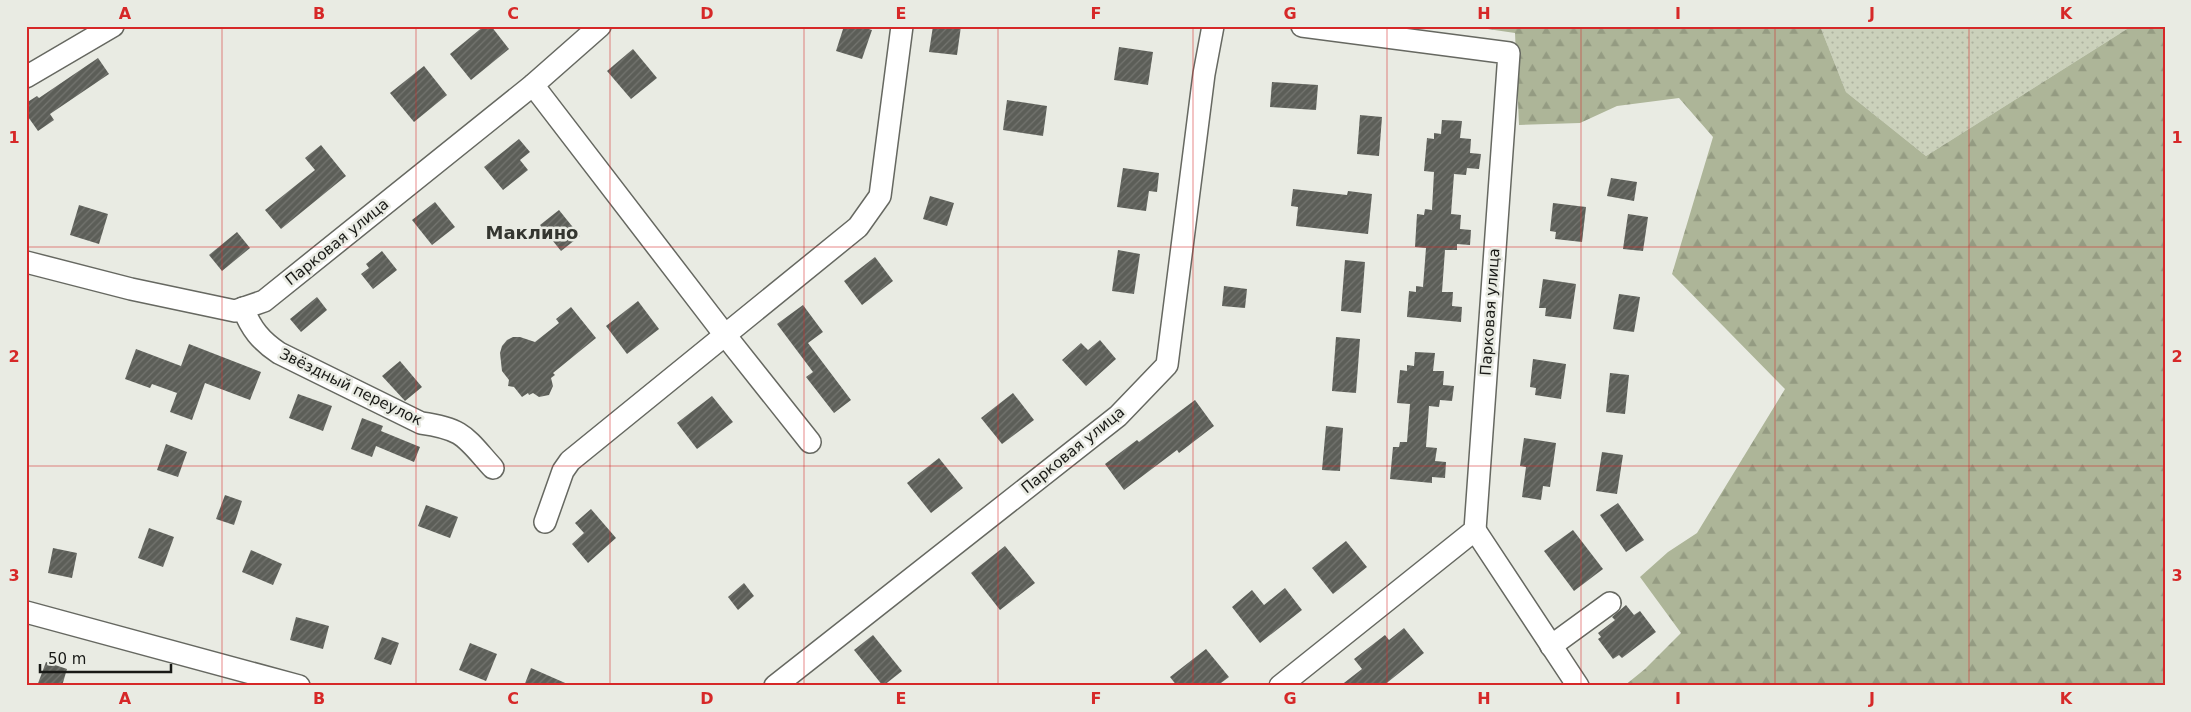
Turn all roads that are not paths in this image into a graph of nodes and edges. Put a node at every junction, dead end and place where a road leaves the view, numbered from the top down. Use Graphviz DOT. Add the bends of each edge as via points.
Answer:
graph roads {
  1 [pos="113,26"];
  2 [pos="600,26"];
  3 [pos="902,26"];
  4 [pos="1213,26"];
  5 [pos="1302,26"];
  6 [pos="26,77"];
  7 [pos="533,85"];
  8 [pos="26,262"];
  9 [pos="243,308"];
  10 [pos="725,334"];
  11 [pos="810,442"];
  12 [pos="493,468"];
  13 [pos="545,522"];
  14 [pos="1475,530"];
  15 [pos="1610,603"];
  16 [pos="26,612"];
  17 [pos="1551,646"];
  18 [pos="299,686"];
  19 [pos="776,686"];
  20 [pos="1280,686"];
  21 [pos="1578,686"];
  1 -- 6 [label="street"];
  2 -- 7 [label="street, Парковая улица"];
  3 -- 10 [label="street" via="880,196 858,227"];
  4 -- 19 [label="street, Парковая улица" via="1167,365 1118,416"];
  5 -- 14 [label="street, Парковая улица" via="1509,52"];
  7 -- 9 [label="street, Парковая улица" via="264,300"];
  7 -- 10 [label="street"];
  8 -- 9 [label="street, Парковая улица" via="197,303 235,311"];
  9 -- 12 [label="street, Звёздный переулок" via="254,332 279,353 421,423 458,432"];
  10 -- 11 [label="street"];
  10 -- 13 [label="street" via="570,461 563,471"];
  14 -- 17 [label="street"];
  14 -- 20 [label="street"];
  15 -- 17 [label="street"];
  16 -- 18 [label="street"];
  17 -- 21 [label="street"];
}
